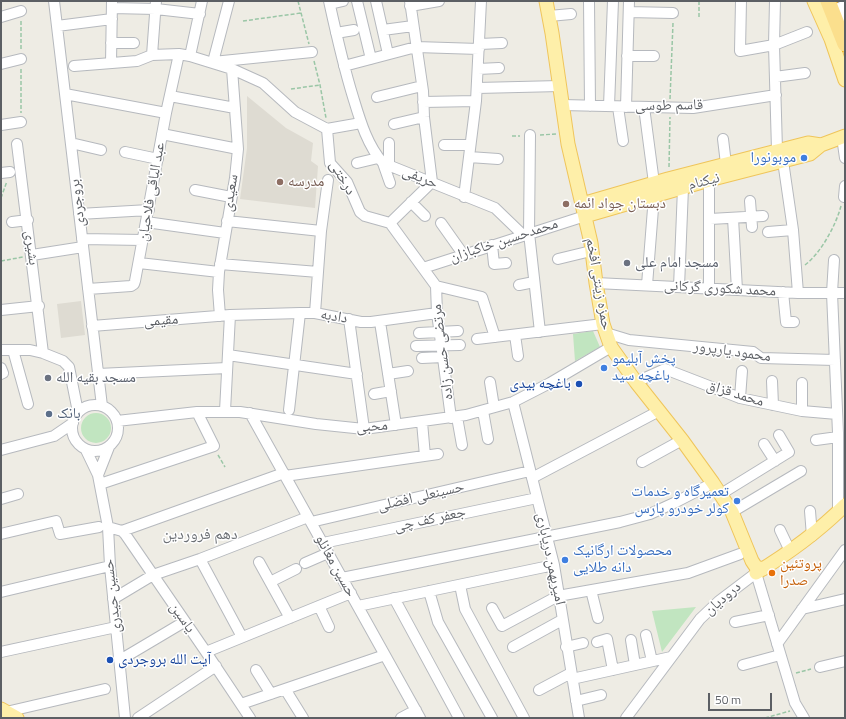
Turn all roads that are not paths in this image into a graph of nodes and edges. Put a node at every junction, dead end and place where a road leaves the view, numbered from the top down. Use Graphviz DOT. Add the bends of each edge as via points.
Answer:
graph roads {
  1 [pos="54,1"];
  2 [pos="202,1"];
  3 [pos="230,1"];
  4 [pos="343,1"];
  5 [pos="357,1"];
  6 [pos="376,1"];
  7 [pos="439,1"];
  8 [pos="481,1"];
  9 [pos="546,1"];
  10 [pos="589,1"];
  11 [pos="613,1"];
  12 [pos="629,1"];
  13 [pos="741,1"];
  14 [pos="776,1"];
  15 [pos="814,1"];
  16 [pos="828,1"];
  17 [pos="836,1"];
  18 [pos="330,2"];
  19 [pos="112,4"];
  20 [pos="410,4"];
  21 [pos="156,5"];
  22 [pos="20,12"];
  23 [pos="629,12"];
  24 [pos="673,13"];
  25 [pos="200,14"];
  26 [pos="571,14"];
  27 [pos="549,16"];
  28 [pos="1,17"];
  29 [pos="112,19"];
  30 [pos="845,23"];
  31 [pos="57,26"];
  32 [pos="413,26"];
  33 [pos="354,30"];
  34 [pos="383,30"];
  35 [pos="807,32"];
  36 [pos="336,34"];
  37 [pos="839,42"];
  38 [pos="111,43"];
  39 [pos="134,43"];
  40 [pos="502,43"];
  41 [pos="774,45"];
  42 [pos="480,46"];
  43 [pos="416,47"];
  44 [pos="312,52"];
  45 [pos="179,54"];
  46 [pos="388,54"];
  47 [pos="152,56"];
  48 [pos="190,56"];
  49 [pos="627,56"];
  50 [pos="654,56"];
  51 [pos="21,59"];
  52 [pos="370,59"];
  53 [pos="213,62"];
  54 [pos="111,63"];
  55 [pos="1,64"];
  56 [pos="74,66"];
  57 [pos="344,66"];
  58 [pos="499,68"];
  59 [pos="478,69"];
  60 [pos="232,70"];
  61 [pos="805,73"];
  62 [pos="775,77"];
  63 [pos="845,80"];
  64 [pos="422,86"];
  65 [pos="560,86"];
  66 [pos="477,88"];
  67 [pos="65,94"];
  68 [pos="776,95"];
  69 [pos="170,96"];
  70 [pos="377,97"];
  71 [pos="476,101"];
  72 [pos="423,102"];
  73 [pos="562,105"];
  74 [pos="590,106"];
  75 [pos="618,107"];
  76 [pos="644,107"];
  77 [pos="235,108"];
  78 [pos="166,113"];
  79 [pos="424,117"];
  80 [pos="22,122"];
  81 [pos="361,123"];
  82 [pos="394,124"];
  83 [pos="1,125"];
  84 [pos="326,129"];
  85 [pos="162,134"];
  86 [pos="530,135"];
  87 [pos="843,137"];
  88 [pos="723,139"];
  89 [pos="623,142"];
  90 [pos="71,143"];
  91 [pos="389,143"];
  92 [pos="17,144"];
  93 [pos="444,145"];
  94 [pos="470,145"];
  95 [pos="238,149"];
  96 [pos="101,150"];
  97 [pos="125,152"];
  98 [pos="780,156"];
  99 [pos="469,157"];
  100 [pos="498,158"];
  101 [pos="845,158"];
  102 [pos="158,159"];
  103 [pos="384,162"];
  104 [pos="357,163"];
  105 [pos="726,164"];
  106 [pos="328,180"];
  107 [pos="709,180"];
  108 [pos="432,182"];
  109 [pos="390,183"];
  110 [pos="845,186"];
  111 [pos="683,188"];
  112 [pos="654,189"];
  113 [pos="196,190"];
  114 [pos="231,197"];
  115 [pos="464,197"];
  116 [pos="844,197"];
  117 [pos="750,201"];
  118 [pos="411,202"];
  119 [pos="148,210"];
  120 [pos="583,210"];
  121 [pos="79,214"];
  122 [pos="425,216"];
  123 [pos="763,216"];
  124 [pos="733,218"];
  125 [pos="710,219"];
  126 [pos="28,220"];
  127 [pos="227,221"];
  128 [pos="12,222"];
  129 [pos="146,222"];
  130 [pos="752,222"];
  131 [pos="390,223"];
  132 [pos="441,224"];
  133 [pos="794,230"];
  134 [pos="321,231"];
  135 [pos="768,232"];
  136 [pos="225,233"];
  137 [pos="526,234"];
  138 [pos="143,240"];
  139 [pos="83,243"];
  140 [pos="492,245"];
  141 [pos="591,251"];
  142 [pos="463,254"];
  143 [pos="32,256"];
  144 [pos="558,259"];
  145 [pos="834,260"];
  146 [pos="139,263"];
  147 [pos="506,263"];
  148 [pos="219,268"];
  149 [pos="423,268"];
  150 [pos="318,272"];
  151 [pos="534,282"];
  152 [pos="596,283"];
  153 [pos="519,285"];
  154 [pos="647,285"];
  155 [pos="436,286"];
  156 [pos="680,287"];
  157 [pos="88,289"];
  158 [pos="709,289"];
  159 [pos="737,290"];
  160 [pos="783,292"];
  161 [pos="798,293"];
  162 [pos="832,293"];
  163 [pos="845,293"];
  164 [pos="38,306"];
  165 [pos="1,310"];
  166 [pos="300,313"];
  167 [pos="315,313"];
  168 [pos="437,313"];
  169 [pos="225,316"];
  170 [pos="349,319"];
  171 [pos="380,322"];
  172 [pos="794,322"];
  173 [pos="92,326"];
  174 [pos="605,328"];
  175 [pos="458,331"];
  176 [pos="419,332"];
  177 [pos="439,332"];
  178 [pos="540,332"];
  179 [pos="515,335"];
  180 [pos="495,337"];
  181 [pos="477,339"];
  182 [pos="460,344"];
  183 [pos="416,346"];
  184 [pos="441,346"];
  185 [pos="611,347"];
  186 [pos="1,350"];
  187 [pos="13,350"];
  188 [pos="44,353"];
  189 [pos="228,355"];
  190 [pos="518,356"];
  191 [pos="443,357"];
  192 [pos="422,358"];
  193 [pos="835,360"];
  194 [pos="294,365"];
  195 [pos="1,368"];
  196 [pos="227,368"];
  197 [pos="408,371"];
  198 [pos="742,371"];
  199 [pos="1,374"];
  200 [pos="98,374"];
  201 [pos="357,374"];
  202 [pos="388,374"];
  203 [pos="772,381"];
  204 [pos="490,382"];
  205 [pos="636,382"];
  206 [pos="802,383"];
  207 [pos="391,391"];
  208 [pos="374,394"];
  209 [pos="841,396"];
  210 [pos="740,398"];
  211 [pos="513,402"];
  212 [pos="28,404"];
  213 [pos="773,405"];
  214 [pos="102,406"];
  215 [pos="494,407"];
  216 [pos="290,410"];
  217 [pos="659,410"];
  218 [pos="225,411"];
  219 [pos="483,411"];
  220 [pos="802,411"];
  221 [pos="78,412"];
  222 [pos="197,412"];
  223 [pos="250,413"];
  224 [pos="837,414"];
  225 [pos="454,417"];
  226 [pos="118,421"];
  227 [pos="422,422"];
  228 [pos="73,423"];
  229 [pos="396,425"];
  230 [pos="364,429"];
  231 [pos="840,434"];
  232 [pos="779,435"];
  233 [pos="54,436"];
  234 [pos="488,439"];
  235 [pos="682,440"];
  236 [pos="816,440"];
  237 [pos="76,441"];
  238 [pos="764,444"];
  239 [pos="462,445"];
  240 [pos="109,447"];
  241 [pos="1,450"];
  242 [pos="86,450"];
  243 [pos="438,454"];
  244 [pos="426,456"];
  245 [pos="775,461"];
  246 [pos="642,462"];
  247 [pos="801,470"];
  248 [pos="284,474"];
  249 [pos="531,475"];
  250 [pos="99,480"];
  251 [pos="713,483"];
  252 [pos="18,494"];
  253 [pos="721,494"];
  254 [pos="2,497"];
  255 [pos="537,498"];
  256 [pos="842,509"];
  257 [pos="810,511"];
  258 [pos="732,512"];
  259 [pos="309,519"];
  260 [pos="103,527"];
  261 [pos="780,530"];
  262 [pos="122,531"];
  263 [pos="1,534"];
  264 [pos="546,536"];
  265 [pos="812,536"];
  266 [pos="323,543"];
  267 [pos="845,550"];
  268 [pos="790,552"];
  269 [pos="328,553"];
  270 [pos="740,554"];
  271 [pos="200,559"];
  272 [pos="259,562"];
  273 [pos="305,563"];
  274 [pos="554,565"];
  275 [pos="110,566"];
  276 [pos="296,568"];
  277 [pos="759,571"];
  278 [pos="153,575"];
  279 [pos="342,578"];
  280 [pos="270,582"];
  281 [pos="460,585"];
  282 [pos="591,590"];
  283 [pos="429,591"];
  284 [pos="1,592"];
  285 [pos="351,593"];
  286 [pos="558,596"];
  287 [pos="394,598"];
  288 [pos="113,599"];
  289 [pos="845,599"];
  290 [pos="319,606"];
  291 [pos="358,606"];
  292 [pos="492,608"];
  293 [pos="802,609"];
  294 [pos="769,615"];
  295 [pos="290,618"];
  296 [pos="598,618"];
  297 [pos="562,620"];
  298 [pos="184,622"];
  299 [pos="735,622"];
  300 [pos="116,627"];
  301 [pos="329,627"];
  302 [pos="646,635"];
  303 [pos="242,638"];
  304 [pos="631,640"];
  305 [pos="597,642"];
  306 [pos="583,643"];
  307 [pos="777,644"];
  308 [pos="513,647"];
  309 [pos="566,647"];
  310 [pos="1,652"];
  311 [pos="206,652"];
  312 [pos="385,655"];
  313 [pos="780,655"];
  314 [pos="671,657"];
  315 [pos="120,660"];
  316 [pos="652,661"];
  317 [pos="845,661"];
  318 [pos="634,665"];
  319 [pos="743,665"];
  320 [pos="216,666"];
  321 [pos="820,667"];
  322 [pos="256,670"];
  323 [pos="613,670"];
  324 [pos="572,676"];
  325 [pos="114,688"];
  326 [pos="285,689"];
  327 [pos="539,690"];
  328 [pos="271,694"];
  329 [pos="601,695"];
  330 [pos="576,701"];
  331 [pos="241,704"];
  332 [pos="8,713"];
  333 [pos="418,714"];
  334 [pos="458,715"];
  335 [pos="246,717"];
  336 [pos="125,718"];
  337 [pos="138,718"];
  338 [pos="303,718"];
  339 [pos="401,718"];
  340 [pos="447,718"];
  341 [pos="492,718"];
  342 [pos="524,718"];
  343 [pos="579,718"];
  344 [pos="626,718"];
  345 [pos="804,718"];
  1 -- 31 [label="street, بروجردی"];
  2 -- 25 [label="street"];
  3 -- 53 [label="street"];
  4 -- 18 [label="street"];
  5 -- 52 [label="street"];
  6 -- 34 [label="street"];
  7 -- 20 [label="street"];
  8 -- 42 [label="street"];
  9 -- 27 [label="main road, حمزه زینتی افخم"];
  10 -- 74 [label="street"];
  11 -- 75 [label="street"];
  12 -- 23 [label="street"];
  13 -- 41 [label="street" via="740,51"];
  14 -- 41 [label="street"];
  15 -- 37 [label="main road"];
  16 -- 37 [label="highway"];
  17 -- 30 [label="street"];
  18 -- 36 [label="street"];
  19 -- 21 [label="street"];
  19 -- 29 [label="street"];
  20 -- 32 [label="street"];
  21 -- 25 [label="street"];
  21 -- 47 [label="street"];
  22 -- 28 [label="street"];
  23 -- 24 [label="street"];
  23 -- 49 [label="street"];
  25 -- 48 [label="street"];
  26 -- 27 [label="street"];
  27 -- 65 [label="main road, حمزه زینتی افخم"];
  29 -- 31 [label="street"];
  29 -- 38 [label="street"];
  31 -- 67 [label="street, بروجردی"];
  32 -- 34 [label="street"];
  32 -- 43 [label="street"];
  33 -- 36 [label="street"];
  34 -- 46 [label="street"];
  35 -- 41 [label="street"];
  36 -- 57 [label="street"];
  37 -- 63 [label="main road"];
  38 -- 39 [label="street"];
  38 -- 54 [label="street"];
  40 -- 42 [label="street"];
  41 -- 62 [label="street"];
  42 -- 43 [label="street"];
  42 -- 59 [label="street"];
  43 -- 46 [label="street"];
  43 -- 64 [label="street"];
  44 -- 53 [label="street"];
  45 -- 47 [label="street"];
  45 -- 48 [label="street"];
  45 -- 69 [label="street, عبد الباقی فلاحیان"];
  46 -- 52 [label="street"];
  47 -- 54 [label="street" via="137,61"];
  48 -- 53 [label="street"];
  49 -- 50 [label="street"];
  49 -- 75 [label="street"];
  51 -- 55 [label="street"];
  52 -- 57 [label="street"];
  53 -- 60 [label="street"];
  54 -- 56 [label="street"];
  57 -- 81 [label="street"];
  58 -- 59 [label="street"];
  59 -- 66 [label="street"];
  60 -- 77 [label="street, سعیدی"];
  60 -- 84 [label="street" via="262,83 295,112"];
  61 -- 62 [label="street"];
  62 -- 68 [label="street"];
  64 -- 70 [label="street"];
  64 -- 72 [label="street"];
  65 -- 66 [label="street"];
  65 -- 73 [label="main road, حمزه زینتی افخم"];
  66 -- 71 [label="street"];
  67 -- 78 [label="street"];
  67 -- 90 [label="street, بروجردی"];
  68 -- 76 [label="street, قاسم طوسی" via="693,108"];
  68 -- 98 [label="street"];
  69 -- 77 [label="street"];
  69 -- 78 [label="street, عبد الباقی فلاحیان"];
  71 -- 72 [label="street"];
  71 -- 94 [label="street"];
  72 -- 79 [label="street"];
  73 -- 74 [label="street, قاسم طوسی"];
  73 -- 120 [label="main road, حمزه زینتی افخم"];
  74 -- 75 [label="street, قاسم طوسی"];
  75 -- 76 [label="street, قاسم طوسی"];
  75 -- 89 [label="street"];
  76 -- 112 [label="street"];
  77 -- 95 [label="street, سعیدی"];
  78 -- 85 [label="street, عبد الباقی فلاحیان"];
  79 -- 82 [label="street"];
  79 -- 108 [label="street"];
  80 -- 83 [label="street"];
  81 -- 84 [label="street"];
  81 -- 103 [label="street"];
  84 -- 131 [label="street, درختی" via="330,163 347,182 360,212 365,216"];
  85 -- 95 [label="street"];
  85 -- 102 [label="street, عبد الباقی فلاحیان"];
  86 -- 137 [label="street"];
  87 -- 98 [label="main road, نیکنام" via="821,145 808,143"];
  87 -- 101 [label="street"];
  88 -- 105 [label="street"];
  90 -- 96 [label="street"];
  90 -- 121 [label="street, بروجردی"];
  91 -- 103 [label="street"];
  92 -- 126 [label="street, بشیری"];
  93 -- 94 [label="street"];
  94 -- 99 [label="street"];
  95 -- 114 [label="street, سعیدی"];
  97 -- 102 [label="street"];
  98 -- 105 [label="main road, نیکنام"];
  98 -- 107 [label="main road, نیکنام"];
  98 -- 133 [label="street"];
  99 -- 100 [label="street"];
  99 -- 115 [label="street"];
  102 -- 119 [label="street, عبد الباقی فلاحیان"];
  103 -- 104 [label="street"];
  103 -- 108 [label="street, حریفی"];
  103 -- 109 [label="street"];
  105 -- 112 [label="main road, نیکنام" via="668,179"];
  106 -- 134 [label="street"];
  107 -- 111 [label="main road, نیکنام"];
  107 -- 125 [label="street"];
  108 -- 115 [label="street, حریفی"];
  108 -- 118 [label="street"];
  110 -- 116 [label="street"];
  111 -- 112 [label="main road, نیکنام"];
  111 -- 156 [label="street"];
  112 -- 120 [label="main road, نیکنام"];
  112 -- 154 [label="street"];
  113 -- 114 [label="street"];
  114 -- 127 [label="street, سعیدی"];
  115 -- 137 [label="street, حریفی" via="495,208"];
  117 -- 130 [label="street"];
  118 -- 122 [label="street"];
  118 -- 131 [label="street"];
  119 -- 121 [label="street"];
  119 -- 129 [label="street, عبد الباقی فلاحیان"];
  120 -- 137 [label="street, محمدحسین خاکبازان"];
  120 -- 141 [label="main road, حمزه زینتی افخم"];
  121 -- 139 [label="street, بروجردی"];
  123 -- 130 [label="street"];
  124 -- 125 [label="street"];
  124 -- 130 [label="street"];
  124 -- 159 [label="street"];
  125 -- 158 [label="street"];
  126 -- 128 [label="street"];
  126 -- 143 [label="street, بشیری"];
  127 -- 134 [label="street"];
  127 -- 136 [label="street, سعیدی"];
  129 -- 136 [label="street"];
  129 -- 138 [label="street, عبد الباقی فلاحیان"];
  131 -- 149 [label="street"];
  132 -- 142 [label="street"];
  133 -- 135 [label="street"];
  133 -- 161 [label="street"];
  134 -- 150 [label="street"];
  136 -- 148 [label="street, سعیدی"];
  137 -- 140 [label="street, محمدحسین خاکبازان"];
  137 -- 151 [label="street"];
  138 -- 139 [label="street"];
  138 -- 146 [label="street, عبد الباقی فلاحیان"];
  139 -- 143 [label="street"];
  139 -- 157 [label="street, بروجردی"];
  140 -- 142 [label="street, محمدحسین خاکبازان"];
  140 -- 147 [label="street" via="494,264"];
  141 -- 144 [label="street"];
  141 -- 152 [label="main road, حمزه زینتی افخم"];
  142 -- 149 [label="street, محمدحسین خاکبازان"];
  143 -- 164 [label="street, بشیری"];
  145 -- 162 [label="street"];
  146 -- 148 [label="street"];
  146 -- 157 [label="street, عبد الباقی فلاحیان" via="135,281 131,286"];
  148 -- 150 [label="street"];
  148 -- 169 [label="street, سعیدی" via="218,290"];
  149 -- 155 [label="street"];
  150 -- 167 [label="street"];
  151 -- 153 [label="street"];
  151 -- 178 [label="street"];
  152 -- 154 [label="street, محمد شکوری گرکانی"];
  152 -- 174 [label="main road, حمزه زینتی افخم"];
  154 -- 156 [label="street, محمد شکوری گرکانی"];
  155 -- 168 [label="street, مرتضی حسن زاده"];
  155 -- 180 [label="street" via="482,297"];
  156 -- 158 [label="street, محمد شکوری گرکانی"];
  157 -- 173 [label="street, بروجردی"];
  158 -- 159 [label="street, محمد شکوری گرکانی"];
  159 -- 160 [label="street, محمد شکوری گرکانی"];
  160 -- 161 [label="street, محمد شکوری گرکانی"];
  160 -- 172 [label="street" via="786,322"];
  161 -- 162 [label="street, محمد شکوری گرکانی"];
  162 -- 163 [label="street, محمد شکوری گرکانی"];
  162 -- 193 [label="street"];
  164 -- 165 [label="street"];
  164 -- 188 [label="street, بشیری"];
  166 -- 167 [label="street, دادبه"];
  166 -- 169 [label="street, دادبه"];
  166 -- 194 [label="street"];
  167 -- 170 [label="street, دادبه"];
  168 -- 171 [label="street, دادبه"];
  168 -- 177 [label="street, مرتضی حسن زاده"];
  169 -- 173 [label="street, مقیمی"];
  169 -- 189 [label="street, سعیدی"];
  170 -- 171 [label="street, دادبه"];
  170 -- 201 [label="street"];
  171 -- 202 [label="street"];
  173 -- 200 [label="street, بروجردی"];
  174 -- 178 [label="street"];
  174 -- 185 [label="main road, حمزه زینتی افخم"];
  174 -- 193 [label="street, محمود یارپرور" via="629,340 753,352 761,358"];
  175 -- 177 [label="street"];
  176 -- 177 [label="street"];
  177 -- 184 [label="street, مرتضی حسن زاده"];
  178 -- 179 [label="street"];
  179 -- 180 [label="street"];
  179 -- 190 [label="street"];
  180 -- 181 [label="street"];
  182 -- 184 [label="street"];
  183 -- 184 [label="street"];
  184 -- 191 [label="street, مرتضی حسن زاده"];
  185 -- 205 [label="main road, حمزه زینتی افخم"];
  185 -- 211 [label="street, محبی"];
  186 -- 187 [label="street"];
  187 -- 188 [label="street"];
  187 -- 212 [label="street"];
  188 -- 221 [label="street" via="63,361 68,366"];
  189 -- 194 [label="street"];
  189 -- 196 [label="street, سعیدی"];
  191 -- 192 [label="street"];
  191 -- 225 [label="street, مرتضی حسن زاده"];
  193 -- 209 [label="street"];
  194 -- 201 [label="street"];
  194 -- 216 [label="street"];
  195 -- 199 [label="street"];
  196 -- 200 [label="street"];
  196 -- 218 [label="street, سعیدی"];
  197 -- 202 [label="street"];
  198 -- 210 [label="street"];
  200 -- 214 [label="street, بروجردی"];
  201 -- 230 [label="street"];
  202 -- 207 [label="street"];
  203 -- 213 [label="street"];
  204 -- 215 [label="street"];
  205 -- 210 [label="street, محمد قزاق" via="665,369"];
  205 -- 217 [label="main road, حمزه زینتی افخم"];
  206 -- 220 [label="street"];
  207 -- 208 [label="street"];
  207 -- 229 [label="street"];
  209 -- 224 [label="street"];
  210 -- 213 [label="street, محمد قزاق"];
  211 -- 215 [label="street, محبی"];
  211 -- 249 [label="street, امیربهمن دریاباری"];
  213 -- 220 [label="street, محمد قزاق"];
  214 -- 221 [label="street" via="89,406"];
  214 -- 226 [label="street" via="109,409"];
  215 -- 219 [label="street, محبی"];
  217 -- 235 [label="main road, حمزه زینتی افخم"];
  217 -- 249 [label="street, حسینعلی افضلی"];
  218 -- 222 [label="street, محبی"];
  218 -- 223 [label="street, محبی"];
  219 -- 225 [label="street, محبی"];
  219 -- 234 [label="street"];
  220 -- 224 [label="street, محمد قزاق"];
  221 -- 228 [label="street"];
  222 -- 226 [label="street, محبی"];
  222 -- 250 [label="street" via="214,446"];
  223 -- 230 [label="street, محبی"];
  223 -- 248 [label="street, حسین مغانلو"];
  224 -- 231 [label="street"];
  225 -- 227 [label="street, محبی"];
  225 -- 239 [label="street, مرتضی حسن زاده"];
  226 -- 240 [label="street" via="117,435"];
  227 -- 229 [label="street, محبی"];
  227 -- 244 [label="street"];
  228 -- 233 [label="street"];
  228 -- 237 [label="street"];
  229 -- 230 [label="street, محبی"];
  231 -- 236 [label="street"];
  231 -- 256 [label="street"];
  232 -- 245 [label="street" via="788,452"];
  233 -- 237 [label="street"];
  233 -- 241 [label="street"];
  235 -- 246 [label="street"];
  235 -- 251 [label="main road, حمزه زینتی افخم"];
  237 -- 242 [label="street"];
  238 -- 245 [label="street"];
  240 -- 242 [label="street" via="102,450"];
  240 -- 250 [label="street"];
  242 -- 250 [label="street, حسین حیدری"];
  243 -- 244 [label="street"];
  244 -- 248 [label="street"];
  245 -- 253 [label="street"];
  247 -- 258 [label="street"];
  248 -- 259 [label="street, حسین مغانلو"];
  248 -- 262 [label="street"];
  249 -- 255 [label="street, امیربهمن دریاباری"];
  249 -- 259 [label="street, حسینعلی افضلی"];
  250 -- 260 [label="street, حسین حیدری"];
  251 -- 253 [label="main road, حمزه زینتی افخم"];
  251 -- 264 [label="street" via="650,514"];
  252 -- 254 [label="street"];
  253 -- 258 [label="main road, حمزه زینتی افخم"];
  255 -- 264 [label="street, امیربهمن دریاباری"];
  255 -- 266 [label="street, جعفر کف چی"];
  256 -- 265 [label="main road, درودیان"];
  257 -- 265 [label="street"];
  258 -- 277 [label="main road, حمزه زینتی افخم" via="752,561"];
  259 -- 266 [label="street, حسین مغانلو"];
  259 -- 271 [label="street, حسینعلی افضلی"];
  260 -- 262 [label="street"];
  260 -- 263 [label="street" via="60,534 56,521"];
  260 -- 275 [label="street, حسین حیدری"];
  261 -- 268 [label="street"];
  262 -- 278 [label="street, یاسین"];
  264 -- 274 [label="street, امیربهمن دریاباری"];
  264 -- 279 [label="street"];
  265 -- 268 [label="main road, درودیان"];
  266 -- 269 [label="street, حسین مغانلو"];
  267 -- 293 [label="street"];
  268 -- 277 [label="main road, درودیان"];
  269 -- 273 [label="street"];
  269 -- 279 [label="street, حسین مغانلو"];
  270 -- 282 [label="street" via="688,573"];
  271 -- 278 [label="street, حسینعلی افضلی"];
  271 -- 303 [label="street"];
  272 -- 280 [label="street"];
  274 -- 281 [label="street"];
  274 -- 286 [label="street, امیربهمن دریاباری"];
  275 -- 284 [label="street"];
  275 -- 288 [label="street, حسین حیدری"];
  276 -- 280 [label="street"];
  277 -- 294 [label="street, حمزه زینتی افخم"];
  277 -- 314 [label="street, درودیان" via="718,601 700,619"];
  278 -- 288 [label="street, حسینعلی افضلی"];
  278 -- 298 [label="street, یاسین"];
  279 -- 285 [label="street, حسین مغانلو"];
  280 -- 295 [label="street"];
  281 -- 283 [label="street"];
  281 -- 342 [label="street" via="464,609"];
  282 -- 286 [label="street"];
  282 -- 296 [label="street"];
  283 -- 287 [label="street"];
  283 -- 341 [label="street" via="438,622"];
  285 -- 290 [label="street"];
  285 -- 291 [label="street, حسین مغانلو"];
  286 -- 292 [label="street" via="502,626"];
  286 -- 297 [label="street, امیربهمن دریاباری"];
  287 -- 291 [label="street"];
  287 -- 334 [label="street"];
  288 -- 300 [label="street, حسین حیدری"];
  289 -- 293 [label="street"];
  290 -- 295 [label="street"];
  290 -- 301 [label="street"];
  291 -- 312 [label="street, حسین مغانلو"];
  293 -- 307 [label="street"];
  294 -- 299 [label="street"];
  294 -- 307 [label="street, حمزه زینتی افخم"];
  295 -- 303 [label="street"];
  297 -- 308 [label="street"];
  297 -- 309 [label="street, امیربهمن دریاباری"];
  298 -- 311 [label="street, یاسین"];
  298 -- 315 [label="street"];
  300 -- 310 [label="street"];
  300 -- 315 [label="street, حسین حیدری"];
  302 -- 316 [label="street"];
  303 -- 311 [label="street"];
  304 -- 318 [label="street"];
  305 -- 323 [label="street" via="607,639"];
  306 -- 309 [label="street"];
  307 -- 313 [label="street, حمزه زینتی افخم"];
  309 -- 324 [label="street, امیربهمن دریاباری"];
  311 -- 320 [label="street, یاسین"];
  312 -- 326 [label="street"];
  312 -- 333 [label="street, حسین مغانلو"];
  313 -- 319 [label="street"];
  313 -- 345 [label="street, حمزه زینتی افخم" via="798,709"];
  314 -- 316 [label="street"];
  314 -- 344 [label="street, درودیان"];
  315 -- 325 [label="street, حسین حیدری"];
  316 -- 318 [label="street"];
  317 -- 321 [label="street"];
  318 -- 323 [label="street"];
  320 -- 331 [label="street, یاسین"];
  320 -- 337 [label="street"];
  322 -- 328 [label="street"];
  323 -- 324 [label="street"];
  324 -- 327 [label="street"];
  324 -- 330 [label="street, امیربهمن دریاباری"];
  325 -- 332 [label="street"];
  325 -- 336 [label="street, حسین حیدری"];
  326 -- 328 [label="street"];
  326 -- 338 [label="street"];
  328 -- 331 [label="street"];
  329 -- 330 [label="street"];
  330 -- 343 [label="street, امیربهمن دریاباری"];
  331 -- 335 [label="street, یاسین"];
  333 -- 339 [label="street"];
  334 -- 340 [label="street"];
}
